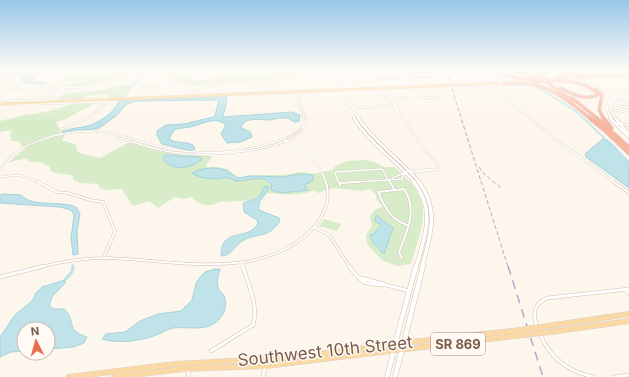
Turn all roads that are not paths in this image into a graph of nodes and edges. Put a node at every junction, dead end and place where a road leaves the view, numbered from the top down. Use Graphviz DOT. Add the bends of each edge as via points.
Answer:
graph roads {
  1 [pos="192,87"];
  2 [pos="11,88"];
  3 [pos="29,88"];
  4 [pos="77,88"];
  5 [pos="90,88"];
  6 [pos="142,88"];
  7 [pos="161,88"];
  8 [pos="358,88"];
  9 [pos="382,88"];
  10 [pos="393,88"];
  11 [pos="489,88"];
  12 [pos="544,88"];
  13 [pos="555,88"];
  14 [pos="556,88"];
  15 [pos="560,88"];
  16 [pos="590,88"];
  17 [pos="592,88"];
  18 [pos="0,89"];
  19 [pos="35,89"];
  20 [pos="84,89"];
  21 [pos="145,89"];
  22 [pos="342,90"];
  23 [pos="11,92"];
  24 [pos="68,92"];
  25 [pos="298,92"];
  26 [pos="50,93"];
  27 [pos="255,93"];
  28 [pos="628,93"];
  29 [pos="4,95"];
  30 [pos="46,96"];
  31 [pos="54,96"];
  32 [pos="57,96"];
  33 [pos="196,96"];
  34 [pos="147,97"];
  35 [pos="442,97"];
  36 [pos="0,98"];
  37 [pos="612,98"];
  38 [pos="138,99"];
  39 [pos="389,99"];
  40 [pos="392,99"];
  41 [pos="623,100"];
  42 [pos="50,102"];
  43 [pos="0,103"];
  44 [pos="608,103"];
  45 [pos="611,104"];
  46 [pos="394,106"];
  47 [pos="629,106"];
  48 [pos="350,108"];
  49 [pos="606,108"];
  50 [pos="610,109"];
  51 [pos="629,113"];
  52 [pos="399,114"];
  53 [pos="616,123"];
  54 [pos="629,125"];
  55 [pos="605,130"];
  56 [pos="614,133"];
  57 [pos="629,134"];
  58 [pos="60,135"];
  59 [pos="629,137"];
  60 [pos="284,140"];
  61 [pos="629,150"];
  62 [pos="0,170"];
  63 [pos="408,172"];
  64 [pos="0,177"];
  65 [pos="396,178"];
  66 [pos="389,179"];
  67 [pos="394,189"];
  68 [pos="629,193"];
  69 [pos="408,225"];
  70 [pos="314,227"];
  71 [pos="104,258"];
  72 [pos="402,258"];
  73 [pos="242,263"];
  74 [pos="0,277"];
  75 [pos="629,289"];
  76 [pos="625,290"];
  77 [pos="409,291"];
  78 [pos="629,293"];
  79 [pos="629,314"];
  80 [pos="629,321"];
  81 [pos="549,329"];
  82 [pos="514,333"];
  83 [pos="403,343"];
  84 [pos="395,344"];
  85 [pos="211,351"];
  86 [pos="401,351"];
  87 [pos="393,352"];
  88 [pos="289,358"];
  89 [pos="210,362"];
  90 [pos="265,366"];
  91 [pos="189,369"];
  92 [pos="629,375"];
  93 [pos="69,377"];
  94 [pos="76,377"];
  95 [pos="114,377"];
  96 [pos="188,377"];
  97 [pos="264,377"];
  98 [pos="387,377"];
  99 [pos="394,377"];
  100 [pos="594,377"];
  101 [pos="613,377"];
  1 -- 33 [label="street"];
  2 -- 18 [label="street"];
  3 -- 23 [label="street" via="24,91"];
  4 -- 24 [label="street"];
  5 -- 20 [label="street"];
  6 -- 21 [label="street"];
  7 -- 21 [label="street"];
  8 -- 22 [label="main road"];
  9 -- 10 [label="main road"];
  9 -- 22 [label="main road"];
  9 -- 39 [label="street"];
  9 -- 40 [label="street"];
  11 -- 68 [label="street"];
  12 -- 55 [label="highway" via="578,107"];
  13 -- 55 [label="highway"];
  14 -- 61 [label="highway" via="581,104"];
  15 -- 16 [label="highway" via="583,96 598,95"];
  15 -- 56 [label="highway"];
  17 -- 56 [label="highway" via="601,93 598,110"];
  19 -- 24 [label="street" via="66,89"];
  22 -- 25 [label="main road"];
  22 -- 48 [label="street"];
  24 -- 32 [label="street"];
  25 -- 27 [label="main road"];
  25 -- 60 [label="street" via="304,123"];
  26 -- 31 [label="street" via="60,93"];
  27 -- 33 [label="main road"];
  27 -- 33 [label="main road"];
  28 -- 37 [label="street" via="615,94"];
  29 -- 36 [label="street"];
  30 -- 31 [label="street"];
  31 -- 32 [label="street"];
  31 -- 43 [label="street" via="45,100"];
  32 -- 42 [label="street"];
  33 -- 34 [label="main road"];
  33 -- 38 [label="main road"];
  34 -- 38 [label="main road"];
  34 -- 42 [label="main road"];
  35 -- 40 [label="street"];
  37 -- 41 [label="street"];
  37 -- 44 [label="street"];
  37 -- 45 [label="street"];
  38 -- 42 [label="main road"];
  39 -- 40 [label="street"];
  39 -- 46 [label="street"];
  40 -- 52 [label="street"];
  42 -- 43 [label="main road"];
  42 -- 43 [label="main road"];
  43 -- 58 [label="street" via="108,102 88,118 62,129"];
  44 -- 45 [label="street"];
  44 -- 49 [label="street"];
  45 -- 47 [label="street"];
  45 -- 50 [label="street"];
  46 -- 48 [label="street"];
  46 -- 52 [label="street"];
  48 -- 63 [label="street" via="371,140"];
  49 -- 50 [label="street"];
  49 -- 53 [label="street"];
  50 -- 51 [label="street"];
  50 -- 53 [label="street"];
  52 -- 63 [label="street" via="439,169"];
  53 -- 54 [label="street"];
  53 -- 57 [label="street"];
  53 -- 59 [label="street"];
  55 -- 61 [label="highway"];
  56 -- 61 [label="highway"];
  58 -- 60 [label="street" via="106,133 168,151 196,154 246,151"];
  58 -- 62 [label="street" via="19,151 7,160"];
  60 -- 70 [label="street" via="310,158 326,182 327,204"];
  63 -- 65 [label="street" via="398,174"];
  63 -- 65 [label="street" via="402,179"];
  63 -- 77 [label="street" via="422,192 428,214"];
  63 -- 83 [label="street" via="420,183 429,197 433,221"];
  64 -- 71 [label="street" via="19,175 57,192 102,202 115,231"];
  65 -- 66 [label="street"];
  66 -- 66 [label="street" via="339,184 335,173 382,169"];
  66 -- 67 [label="street"];
  67 -- 69 [label="street" via="405,190 411,207"];
  67 -- 69 [label="street" via="378,192 385,208 400,222"];
  69 -- 72 [label="street" via="400,252"];
  70 -- 73 [label="street" via="281,251"];
  70 -- 77 [label="street" via="329,235 362,282"];
  71 -- 73 [label="street" via="206,265"];
  71 -- 74 [label="street" via="47,264"];
  73 -- 85 [label="street" via="254,303 256,320 253,325"];
  75 -- 76 [label="street"];
  76 -- 78 [label="street"];
  76 -- 100 [label="street" via="546,298 536,304 533,311 542,341 550,354 576,372"];
  77 -- 84 [label="street"];
  79 -- 81 [label="main road, Southwest 10th Street / SR 869"];
  80 -- 81 [label="main road, Southwest 10th Street / SR 869"];
  81 -- 82 [label="main road, Southwest 10th Street / SR 869, bridge"];
  82 -- 83 [label="main road, Southwest 10th Street / SR 869"];
  82 -- 86 [label="main road, Southwest 10th Street / SR 869"];
  83 -- 84 [label="main road, Southwest 10th Street / SR 869"];
  83 -- 86 [label="street"];
  84 -- 87 [label="street"];
  84 -- 88 [label="main road, Southwest 10th Street / SR 869"];
  86 -- 87 [label="main road, Southwest 10th Street / SR 869"];
  86 -- 99 [label="street"];
  87 -- 90 [label="main road, Southwest 10th Street / SR 869"];
  87 -- 98 [label="street"];
  88 -- 89 [label="main road, Southwest 10th Street / SR 869"];
  88 -- 90 [label="main road"];
  89 -- 91 [label="main road"];
  89 -- 94 [label="main road, Southwest 10th Street / SR 869"];
  90 -- 91 [label="main road, Southwest 10th Street / SR 869"];
  90 -- 97 [label="street"];
  91 -- 95 [label="main road, Southwest 10th Street / SR 869"];
  91 -- 96 [label="street"];
  92 -- 101 [label="street"];
  93 -- 94 [label="main road, Southwest 10th Street / SR 869"];
}
